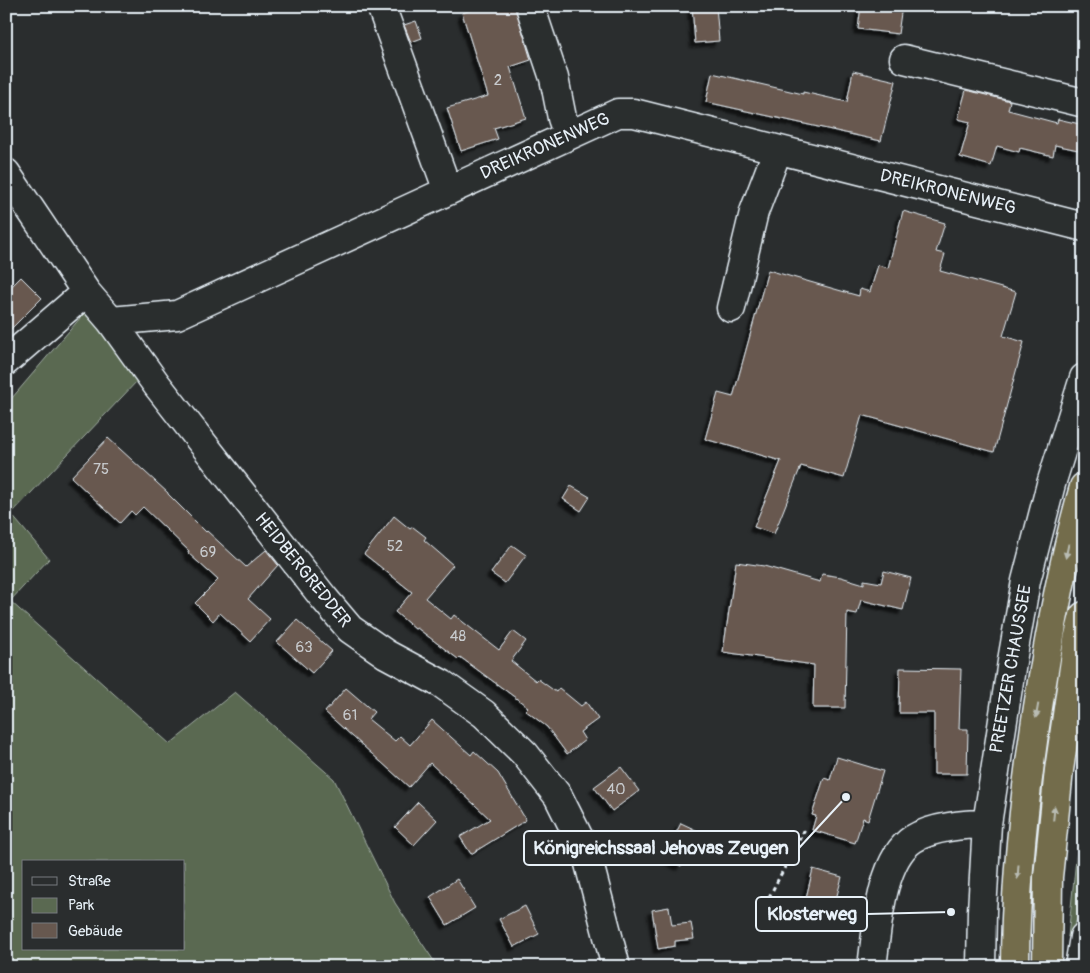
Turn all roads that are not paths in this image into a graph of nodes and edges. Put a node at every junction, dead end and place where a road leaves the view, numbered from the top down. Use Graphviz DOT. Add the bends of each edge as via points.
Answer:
graph roads {
  1 [pos="381,6"];
  2 [pos="530,6"];
  3 [pos="904,59"];
  4 [pos="1084,103"];
  5 [pos="568,135"];
  6 [pos="775,149"];
  7 [pos="6,173"];
  8 [pos="448,190"];
  9 [pos="1084,227"];
  10 [pos="86,292"];
  11 [pos="731,308"];
  12 [pos="111,321"];
  13 [pos="6,361"];
  14 [pos="1084,378"];
  15 [pos="1084,487"];
  16 [pos="1084,616"];
  17 [pos="988,824"];
  18 [pos="1084,937"];
  19 [pos="616,967"];
  20 [pos="872,967"];
  21 [pos="981,967"];
  22 [pos="1014,967"];
  23 [pos="1047,967"];
  24 [pos="1079,967"];
  1 -- 8 [label="street"];
  2 -- 5 [label="street" via="554,78"];
  3 -- 4 [label="street"];
  5 -- 6 [label="street, DREIKRONENWEG" via="618,113 634,113"];
  5 -- 8 [label="street, DREIKRONENWEG"];
  6 -- 9 [label="street, DREIKRONENWEG"];
  6 -- 11 [label="street" via="754,212"];
  7 -- 10 [label="street, HEIDBERGREDDER"];
  8 -- 12 [label="street, DREIKRONENWEG" via="177,315"];
  10 -- 12 [label="street, HEIDBERGREDDER"];
  10 -- 13 [label="street"];
  12 -- 19 [label="street, HEIDBERGREDDER" via="157,385 350,629 386,654 442,684 484,714 525,754 558,796 586,852"];
  14 -- 17 [label="street, PREETZER CHAUSSEE" via="1051,484 1026,582"];
  15 -- 22 [label="highway, PREETZER CHAUSSEE, one-way" via="1050,636 1028,765"];
  23 -- 16 [label="highway, one-way" via="1048,876 1059,770"];
  17 -- 20 [label="street" via="940,829 913,839 895,859 884,887"];
  17 -- 21 [label="street, PREETZER CHAUSSEE"];
  18 -- 24 [label="street"];
}
